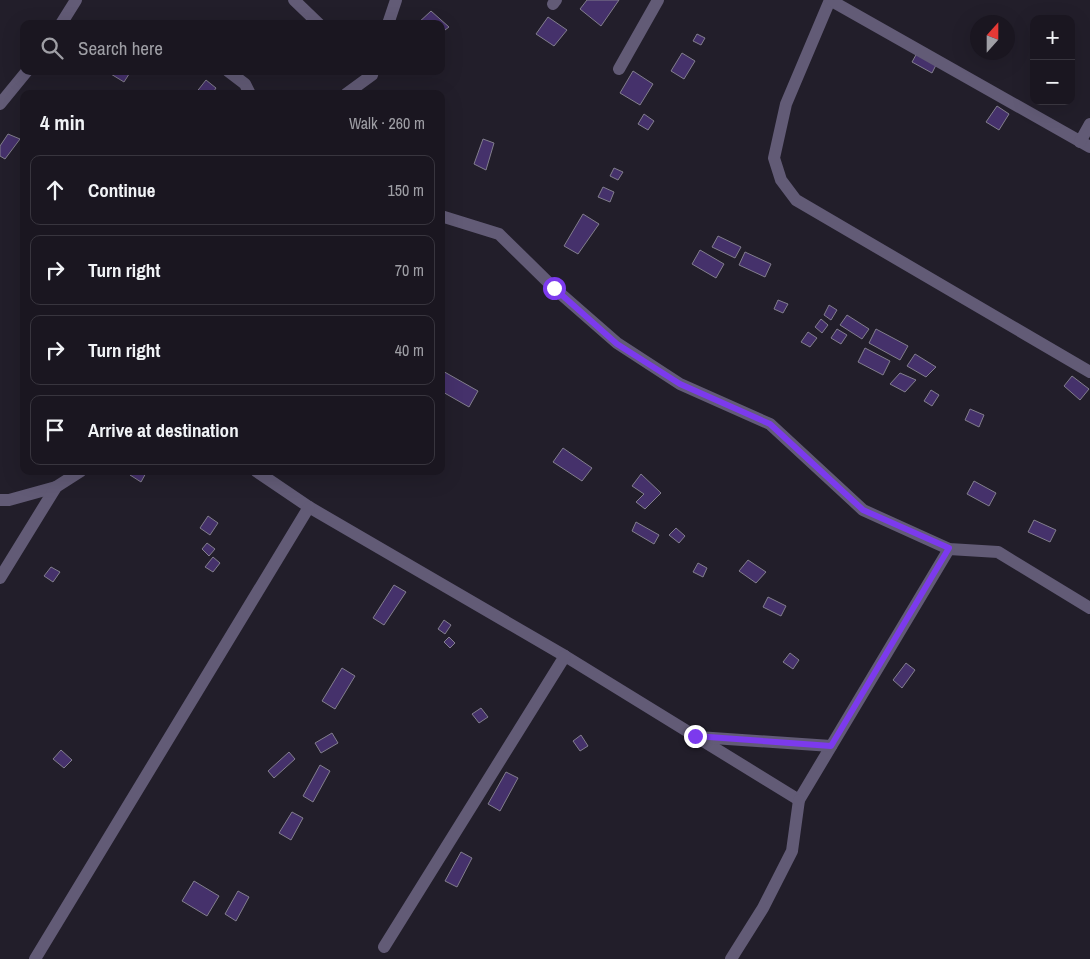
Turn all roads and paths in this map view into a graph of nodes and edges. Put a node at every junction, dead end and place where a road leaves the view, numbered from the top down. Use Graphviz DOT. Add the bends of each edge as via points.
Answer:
graph roads {
  1 [pos="76,0"];
  2 [pos="294,0"];
  3 [pos="396,0"];
  4 [pos="658,0"];
  5 [pos="830,0"];
  6 [pos="64,20"];
  7 [pos="315,20"];
  8 [pos="389,20"];
  9 [pos="619,68"];
  10 [pos="23,75"];
  11 [pos="233,75"];
  12 [pos="368,75"];
  13 [pos="248,90"];
  14 [pos="351,90"];
  15 [pos="0,104"];
  16 [pos="1090,124"];
  17 [pos="1085,145"];
  18 [pos="445,217"];
  19 [pos="1090,372"];
  20 [pos="75,475"];
  21 [pos="262,475"];
  22 [pos="56,488"];
  23 [pos="0,500"];
  24 [pos="309,507"];
  25 [pos="949,548"];
  26 [pos="0,578"];
  27 [pos="1090,608"];
  28 [pos="565,656"];
  29 [pos="695,736"];
  30 [pos="831,746"];
  31 [pos="799,800"];
  32 [pos="384,947"];
  33 [pos="34,959"];
  34 [pos="731,959"];
  1 -- 6 [label="street"];
  2 -- 7 [label="street"];
  3 -- 8 [label="street"];
  4 -- 9 [label="street"];
  5 -- 17 [label="street"];
  5 -- 19 [label="street" via="786,104 774,158 781,180 796,200"];
  10 -- 15 [label="street"];
  11 -- 13 [label="street"];
  12 -- 14 [label="street"];
  16 -- 17 [label="street"];
  18 -- 25 [label="street" via="499,234 617,344 680,384 770,424 863,510"];
  20 -- 22 [label="street"];
  21 -- 24 [label="street"];
  22 -- 23 [label="street"];
  22 -- 26 [label="street"];
  24 -- 28 [label="street"];
  24 -- 33 [label="street"];
  25 -- 27 [label="street" via="998,552"];
  25 -- 30 [label="street"];
  28 -- 29 [label="street"];
  28 -- 32 [label="street"];
  29 -- 30 [label="street"];
  29 -- 31 [label="street"];
  30 -- 31 [label="street"];
  31 -- 34 [label="street" via="792,851 763,908"];
}
